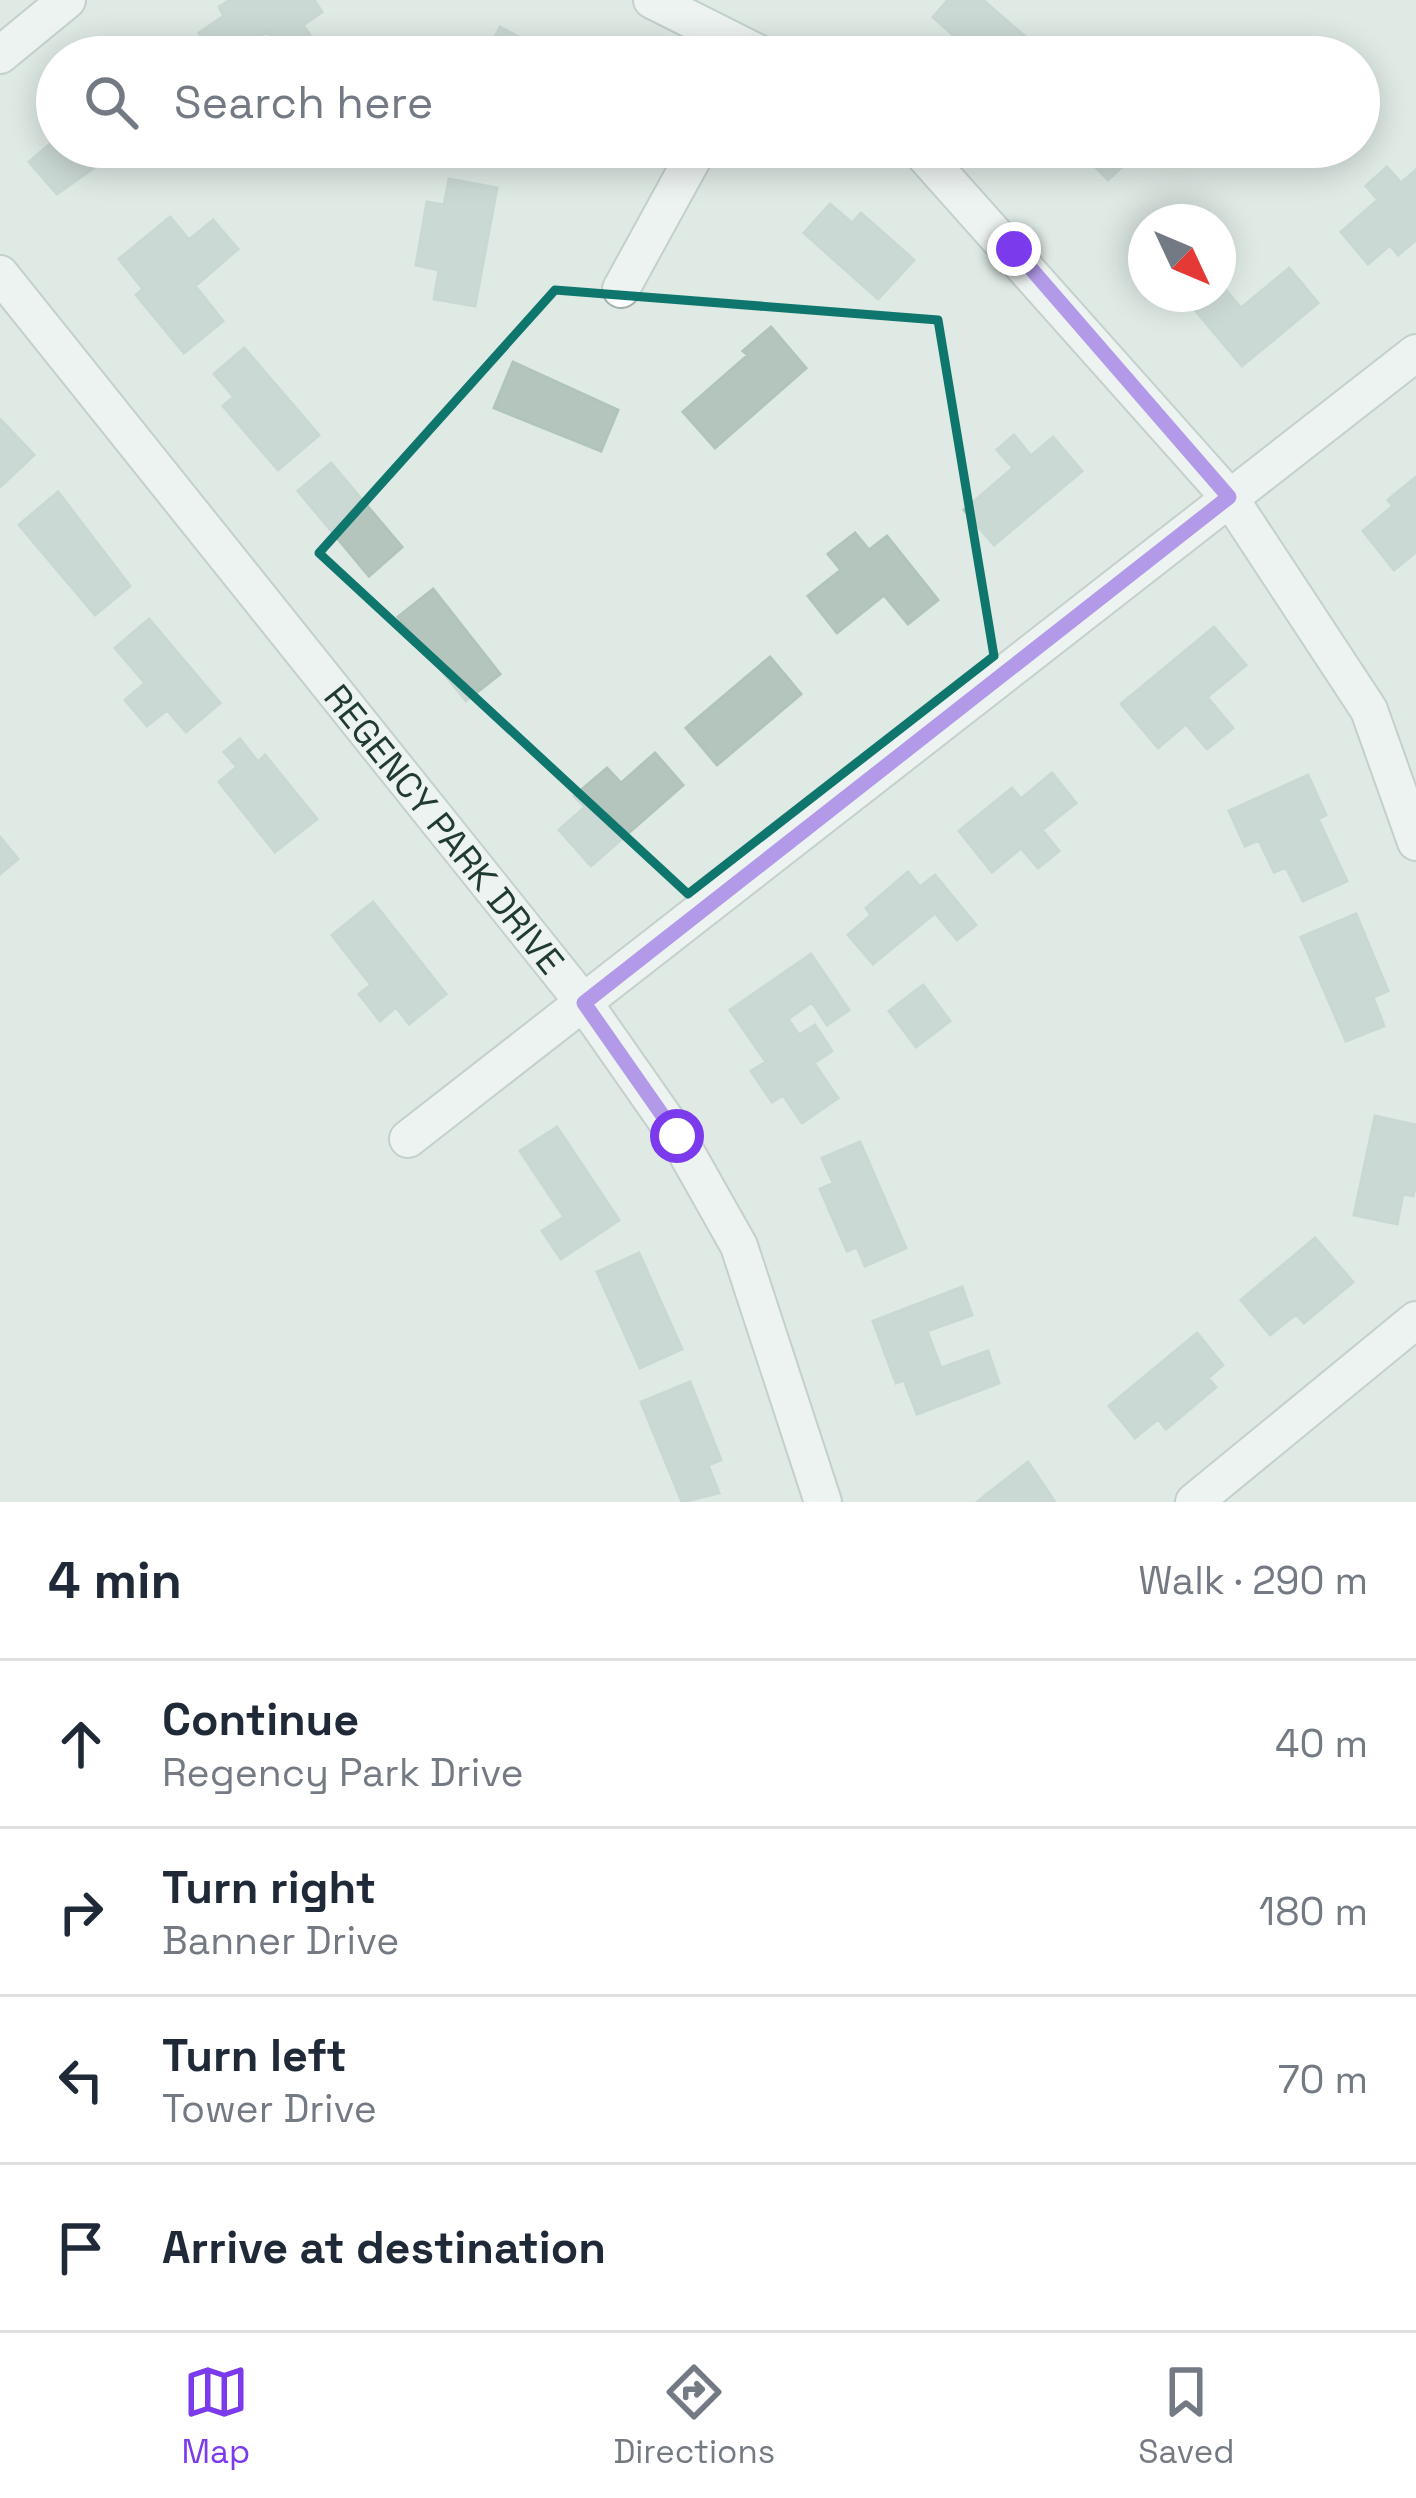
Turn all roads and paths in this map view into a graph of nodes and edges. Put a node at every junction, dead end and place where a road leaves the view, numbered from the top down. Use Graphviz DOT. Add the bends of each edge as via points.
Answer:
graph roads {
  1 [pos="67,0"];
  2 [pos="652,0"];
  3 [pos="720,36"];
  4 [pos="0,55"];
  5 [pos="687,168"];
  6 [pos="937,168"];
  7 [pos="0,274"];
  8 [pos="621,289"];
  9 [pos="1416,353"];
  10 [pos="1229,497"];
  11 [pos="1416,842"];
  12 [pos="584,1003"];
  13 [pos="408,1139"];
  14 [pos="1416,1320"];
  15 [pos="823,1502"];
  16 [pos="1194,1502"];
  1 -- 4 [label="street"];
  2 -- 3 [label="street"];
  5 -- 8 [label="street"];
  6 -- 10 [label="street"];
  7 -- 12 [label="street, REGENCY PARK DRIVE"];
  9 -- 10 [label="street"];
  10 -- 11 [label="street" via="1369,710"];
  10 -- 12 [label="street"];
  12 -- 13 [label="street"];
  12 -- 15 [label="street, REGENCY PARK DRIVE" via="677,1136 739,1246"];
  14 -- 16 [label="street"];
}
